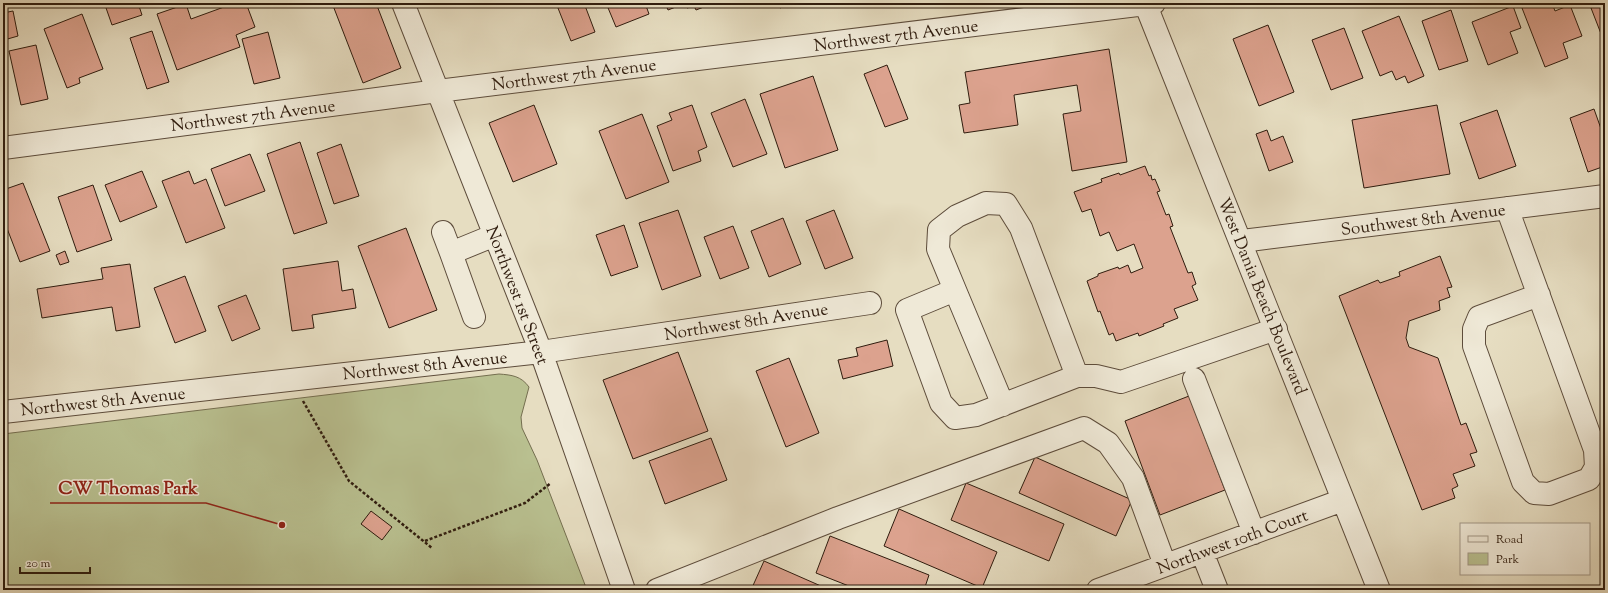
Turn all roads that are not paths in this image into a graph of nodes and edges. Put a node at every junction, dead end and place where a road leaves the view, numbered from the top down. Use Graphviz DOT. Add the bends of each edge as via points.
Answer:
graph roads {
  1 [pos="403,3"];
  2 [pos="1148,3"];
  3 [pos="438,91"];
  4 [pos="3,148"];
  5 [pos="1605,196"];
  6 [pos="1507,208"];
  7 [pos="443,232"];
  8 [pos="495,235"];
  9 [pos="1242,241"];
  10 [pos="451,253"];
  11 [pos="955,290"];
  12 [pos="1539,295"];
  13 [pos="870,303"];
  14 [pos="474,317"];
  15 [pos="1276,329"];
  16 [pos="541,352"];
  17 [pos="1077,376"];
  18 [pos="1194,379"];
  19 [pos="1003,405"];
  20 [pos="3,412"];
  21 [pos="1344,500"];
  22 [pos="1254,533"];
  23 [pos="1202,552"];
  24 [pos="1165,565"];
  25 [pos="624,590"];
  26 [pos="657,590"];
  27 [pos="1098,590"];
  28 [pos="1217,590"];
  29 [pos="1379,590"];
  1 -- 3 [label="street, Northwest 1st Street"];
  2 -- 3 [label="street, Northwest 7th Avenue"];
  2 -- 9 [label="street, West Dania Beach Boulevard"];
  3 -- 4 [label="street, Northwest 7th Avenue"];
  3 -- 8 [label="street, Northwest 1st Street"];
  5 -- 6 [label="street, Southwest 8th Avenue"];
  6 -- 9 [label="street, Southwest 8th Avenue"];
  6 -- 12 [label="street"];
  7 -- 10 [label="street"];
  8 -- 10 [label="street"];
  8 -- 16 [label="street, Northwest 1st Street"];
  9 -- 15 [label="street, West Dania Beach Boulevard"];
  10 -- 14 [label="street"];
  11 -- 17 [label="street" via="938,249 939,230 957,216 986,203 1006,204 1021,228"];
  11 -- 19 [label="street"];
  11 -- 19 [label="street" via="907,310 940,403 954,418 976,415"];
  12 -- 12 [label="street" via="1595,450 1596,467 1589,479 1549,494 1534,493 1523,482 1474,346 1474,329 1479,317"];
  13 -- 16 [label="street, Northwest 8th Avenue"];
  15 -- 17 [label="street" via="1121,382 1096,376"];
  15 -- 21 [label="street, West Dania Beach Boulevard"];
  16 -- 20 [label="street, Northwest 8th Avenue"];
  16 -- 25 [label="street, Northwest 1st Street"];
  17 -- 19 [label="street"];
  18 -- 22 [label="street"];
  21 -- 22 [label="street, Northwest 10th Court"];
  21 -- 29 [label="street, West Dania Beach Boulevard"];
  22 -- 23 [label="street, Northwest 10th Court"];
  23 -- 24 [label="street, Northwest 10th Court"];
  23 -- 28 [label="street"];
  24 -- 26 [label="street" via="1133,478 1108,443 1084,428 838,518"];
  24 -- 27 [label="street, Northwest 10th Court"];
}
